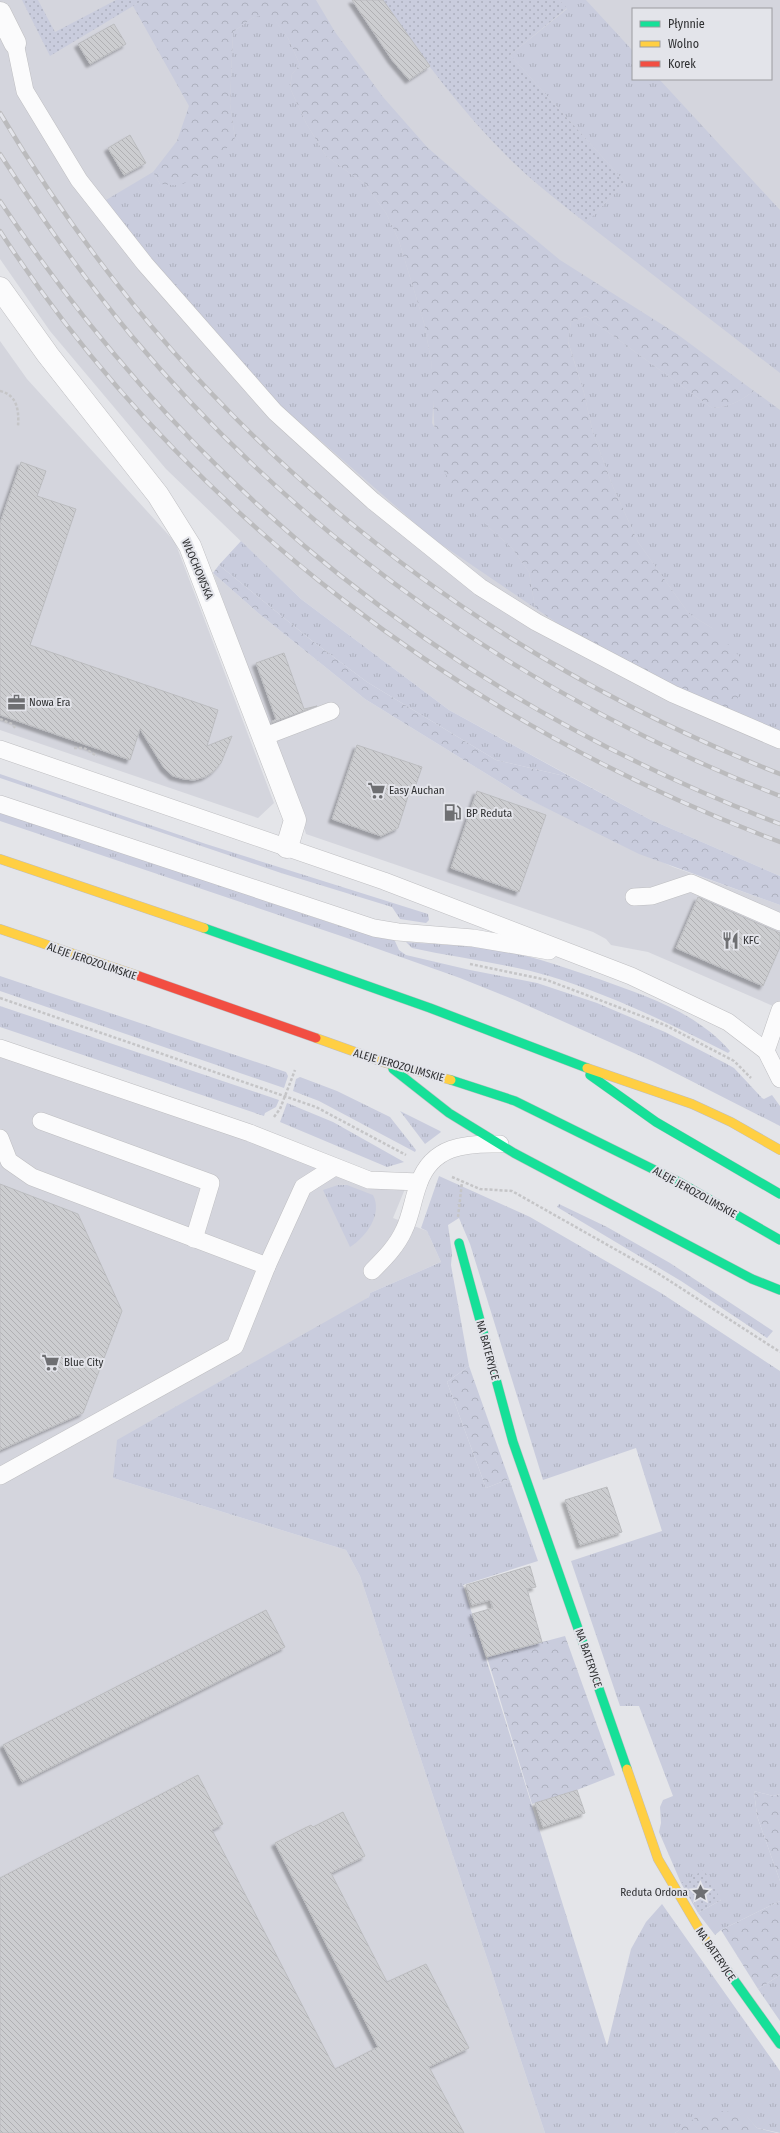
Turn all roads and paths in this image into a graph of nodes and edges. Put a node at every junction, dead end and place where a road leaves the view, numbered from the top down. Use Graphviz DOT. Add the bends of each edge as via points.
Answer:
graph roads {
  1 [pos="0,13"];
  2 [pos="15,43"];
  3 [pos="0,288"];
  4 [pos="0,391"];
  5 [pos="18,426"];
  6 [pos="331,711"];
  7 [pos="264,737"];
  8 [pos="780,740"];
  9 [pos="0,749"];
  10 [pos="0,804"];
  11 [pos="287,847"];
  12 [pos="0,859"];
  13 [pos="634,897"];
  14 [pos="780,922"];
  15 [pos="0,929"];
  16 [pos="585,957"];
  17 [pos="0,998"];
  18 [pos="780,1010"];
  19 [pos="0,1048"];
  20 [pos="766,1051"];
  21 [pos="573,1062"];
  22 [pos="386,1063"];
  23 [pos="780,1079"];
  24 [pos="40,1121"];
  25 [pos="0,1138"];
  26 [pos="500,1144"];
  27 [pos="780,1150"];
  28 [pos="411,1158"];
  29 [pos="333,1168"];
  30 [pos="448,1175"];
  31 [pos="419,1182"];
  32 [pos="462,1182"];
  33 [pos="780,1194"];
  34 [pos="194,1239"];
  35 [pos="780,1240"];
  36 [pos="459,1243"];
  37 [pos="267,1266"];
  38 [pos="372,1271"];
  39 [pos="752,1279"];
  40 [pos="780,1290"];
  41 [pos="776,1298"];
  42 [pos="780,1352"];
  43 [pos="0,1476"];
  44 [pos="780,2044"];
  1 -- 2 [label="street"];
  2 -- 8 [label="lane" via="25,91 79,180 145,264 275,412 373,501 480,587 530,618 673,694"];
  3 -- 7 [label="street, WŁOCHOWSKA" via="48,355 158,495 190,546"];
  4 -- 5 [label="path" via="13,400 19,409"];
  6 -- 7 [label="lane"];
  7 -- 11 [label="street, WŁOCHOWSKA" via="295,820"];
  9 -- 11 [label="lane"];
  10 -- 16 [label="lane" via="374,928 473,938"];
  11 -- 16 [label="lane"];
  12 -- 21 [label="main road" via="371,985"];
  13 -- 14 [label="lane" via="652,896 691,883"];
  15 -- 22 [label="main road, ALEJE JEROZOLIMSKIE"];
  16 -- 20 [label="lane" via="681,998 728,1022"];
  17 -- 28 [label="path" via="316,1107"];
  18 -- 20 [label="lane"];
  19 -- 29 [label="lane" via="250,1133"];
  20 -- 23 [label="lane"];
  21 -- 27 [label="main road" via="698,1106"];
  21 -- 33 [label="main road" via="656,1122"];
  22 -- 26 [label="main road" via="449,1113"];
  22 -- 35 [label="main road, ALEJE JEROZOLIMSKIE" via="479,1088 515,1101 679,1182"];
  24 -- 34 [label="lane" via="212,1183"];
  25 -- 34 [label="lane" via="9,1161 32,1177"];
  26 -- 31 [label="lane" via="463,1146 446,1151 434,1158"];
  26 -- 39 [label="main road"];
  29 -- 31 [label="lane" via="369,1180"];
  29 -- 37 [label="lane" via="303,1187"];
  30 -- 32 [label="path"];
  31 -- 38 [label="lane" via="404,1230 387,1257"];
  32 -- 36 [label="path" via="458,1209"];
  32 -- 42 [label="path" via="480,1188 512,1191 659,1274"];
  34 -- 37 [label="lane"];
  36 -- 44 [label="main road, NA BATERYJCE" via="513,1442 658,1859 707,1943"];
  37 -- 43 [label="lane" via="234,1346"];
  39 -- 40 [label="main road"];
  39 -- 41 [label="main road"];
}
